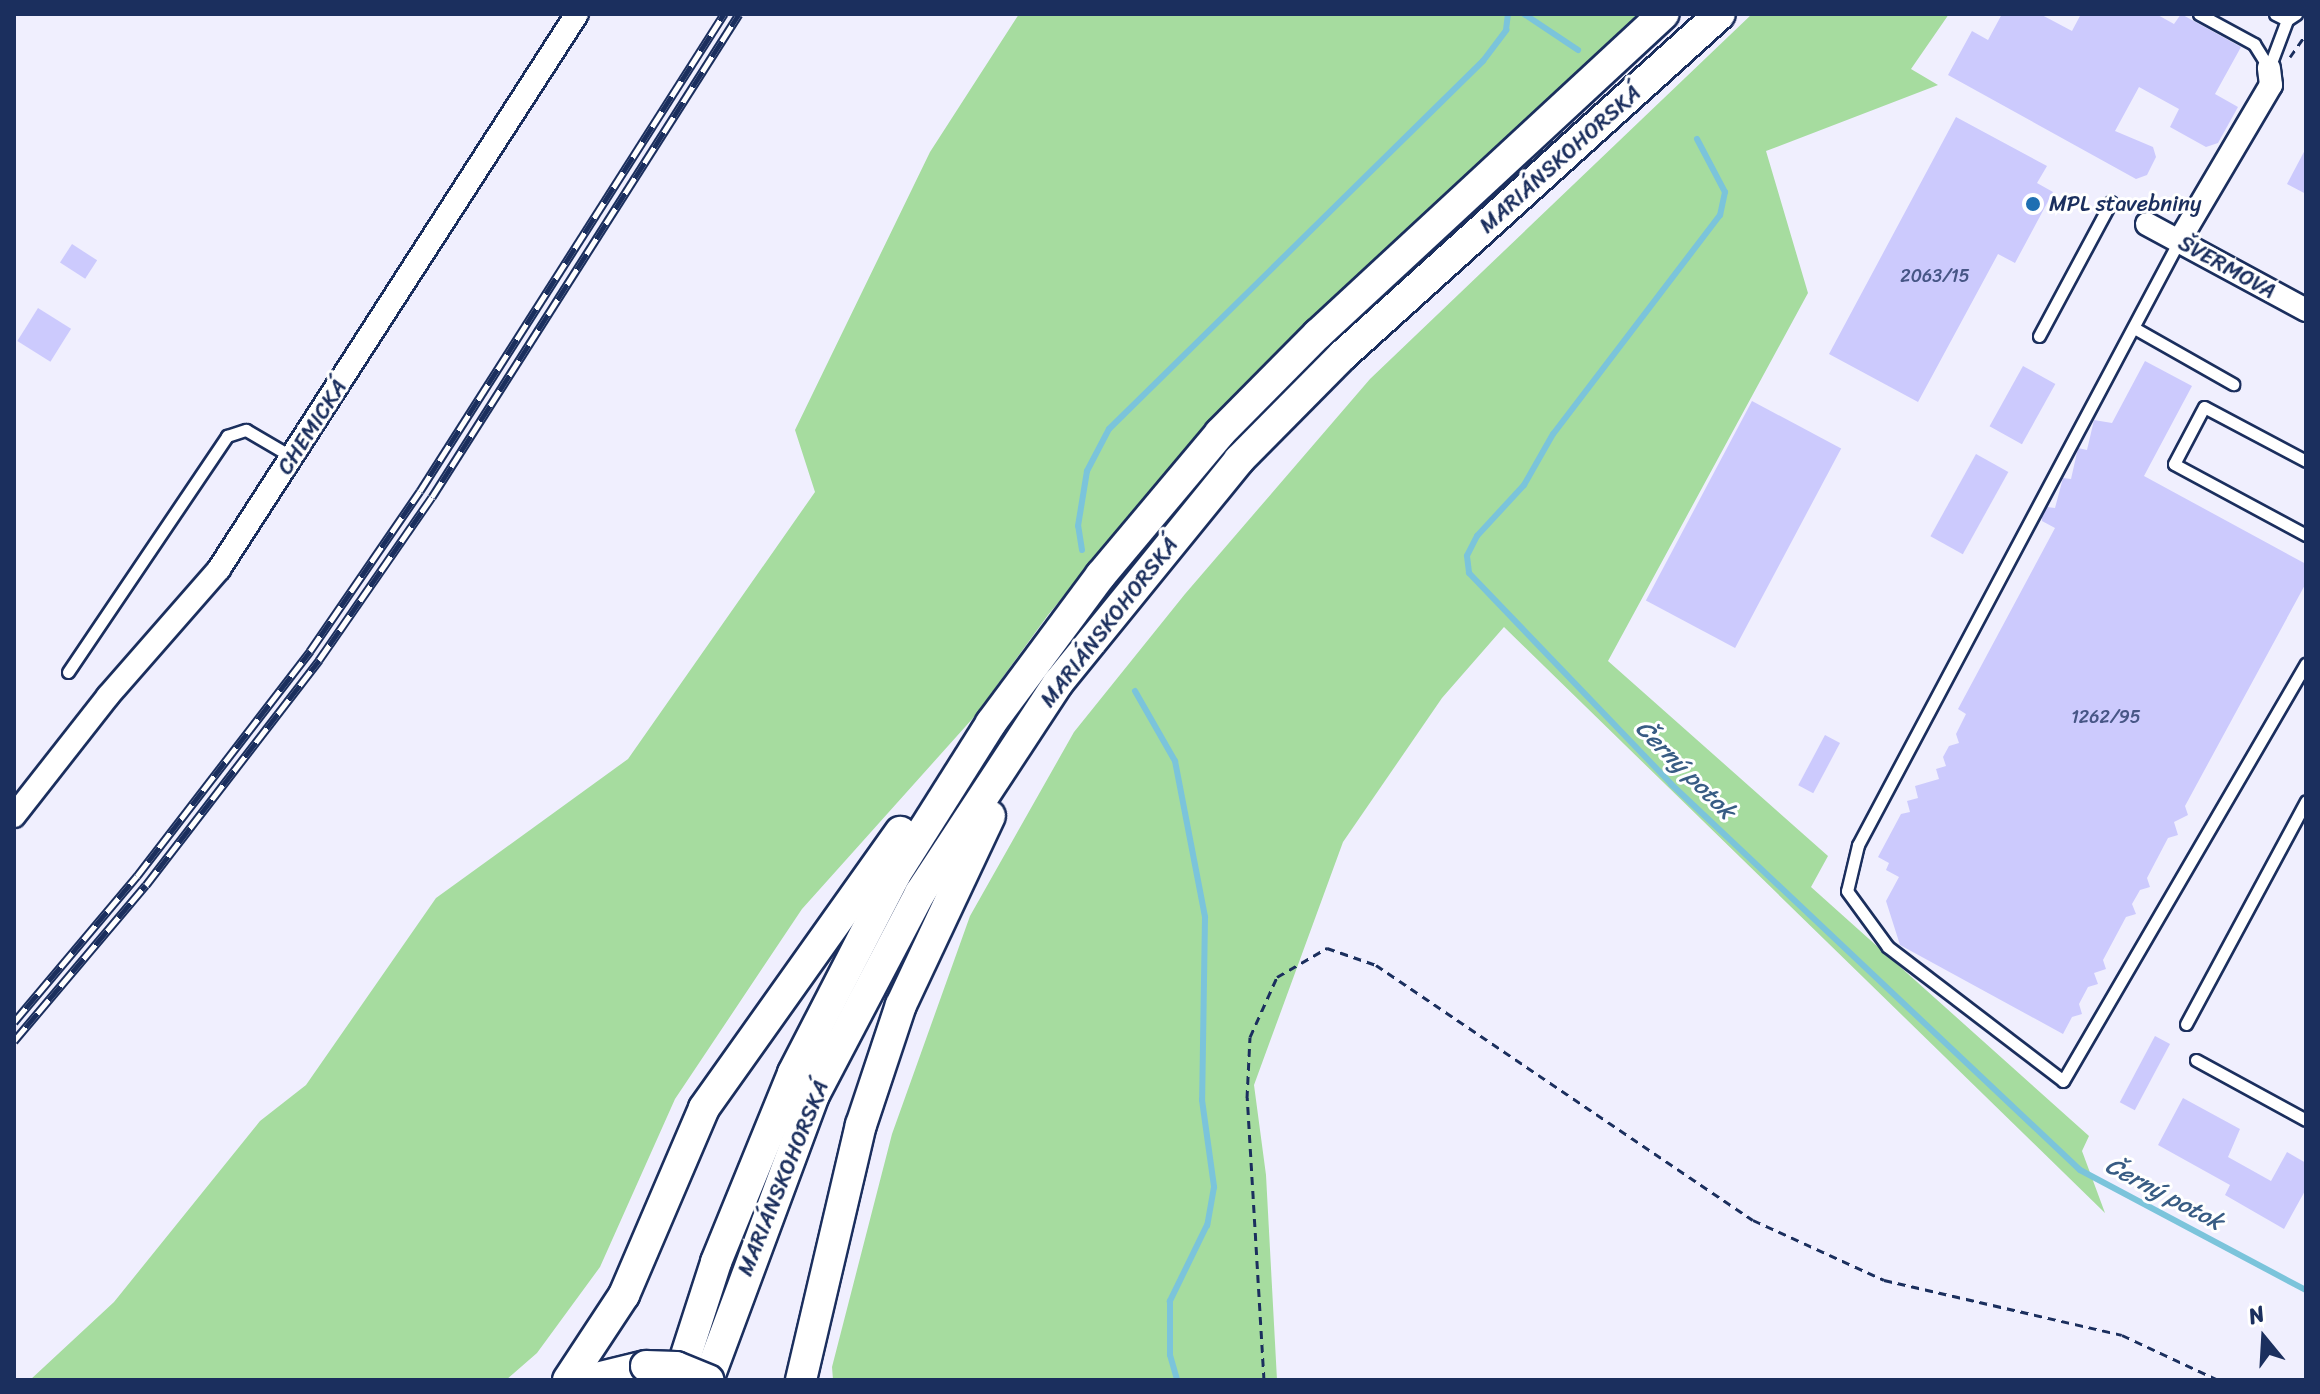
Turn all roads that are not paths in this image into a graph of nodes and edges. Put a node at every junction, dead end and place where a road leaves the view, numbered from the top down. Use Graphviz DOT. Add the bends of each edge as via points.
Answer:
graph roads {
  1 [pos="577,14"];
  2 [pos="1664,14"];
  3 [pos="1720,14"];
  4 [pos="2199,14"];
  5 [pos="2275,14"];
  6 [pos="2292,17"];
  7 [pos="2269,68"];
  8 [pos="2111,202"];
  9 [pos="2147,224"];
  10 [pos="2179,241"];
  11 [pos="2306,310"];
  12 [pos="2136,329"];
  13 [pos="2039,336"];
  14 [pos="2233,384"];
  15 [pos="292,457"];
  16 [pos="2306,461"];
  17 [pos="2306,535"];
  18 [pos="2306,664"];
  19 [pos="68,672"];
  20 [pos="1058,683"];
  21 [pos="991,723"];
  22 [pos="2306,801"];
  23 [pos="18,803"];
  24 [pos="2186,1024"];
  25 [pos="2196,1060"];
  26 [pos="2306,1120"];
  27 [pos="568,1380"];
  28 [pos="588,1380"];
  29 [pos="678,1380"];
  30 [pos="708,1380"];
  31 [pos="801,1380"];
  1 -- 15 [label="street, CHEMICKÁ"];
  2 -- 21 [label="main road, MARIÁNSKOHORSKÁ" via="1318,334 1220,433 1101,575"];
  3 -- 20 [label="main road, MARIÁNSKOHORSKÁ" via="1343,355 1239,460"];
  4 -- 7 [label="lane" via="2254,44"];
  5 -- 6 [label="lane"];
  6 -- 7 [label="lane"];
  7 -- 10 [label="street" via="2271,85"];
  8 -- 13 [label="lane"];
  9 -- 10 [label="street, ŠVERMOVA"];
  10 -- 11 [label="street, ŠVERMOVA"];
  10 -- 12 [label="lane"];
  12 -- 14 [label="lane"];
  12 -- 18 [label="lane" via="1858,845 1847,891 1888,947 2063,1081"];
  15 -- 19 [label="lane" via="246,430 227,436"];
  15 -- 23 [label="street, CHEMICKÁ" via="219,569"];
  16 -- 17 [label="lane" via="2204,407 2174,464"];
  20 -- 30 [label="main road, MARIÁNSKOHORSKÁ" via="920,893 814,1095"];
  20 -- 31 [label="main road" via="957,881 901,1005 861,1125"];
  21 -- 27 [label="main road" via="927,796 711,1096 682,1151 624,1295"];
  21 -- 29 [label="main road, MARIÁNSKOHORSKÁ" via="895,875 793,1073 716,1262"];
  22 -- 24 [label="lane"];
  25 -- 26 [label="lane"];
  28 -- 30 [label="main road, bridge" via="646,1366 676,1367"];
}
